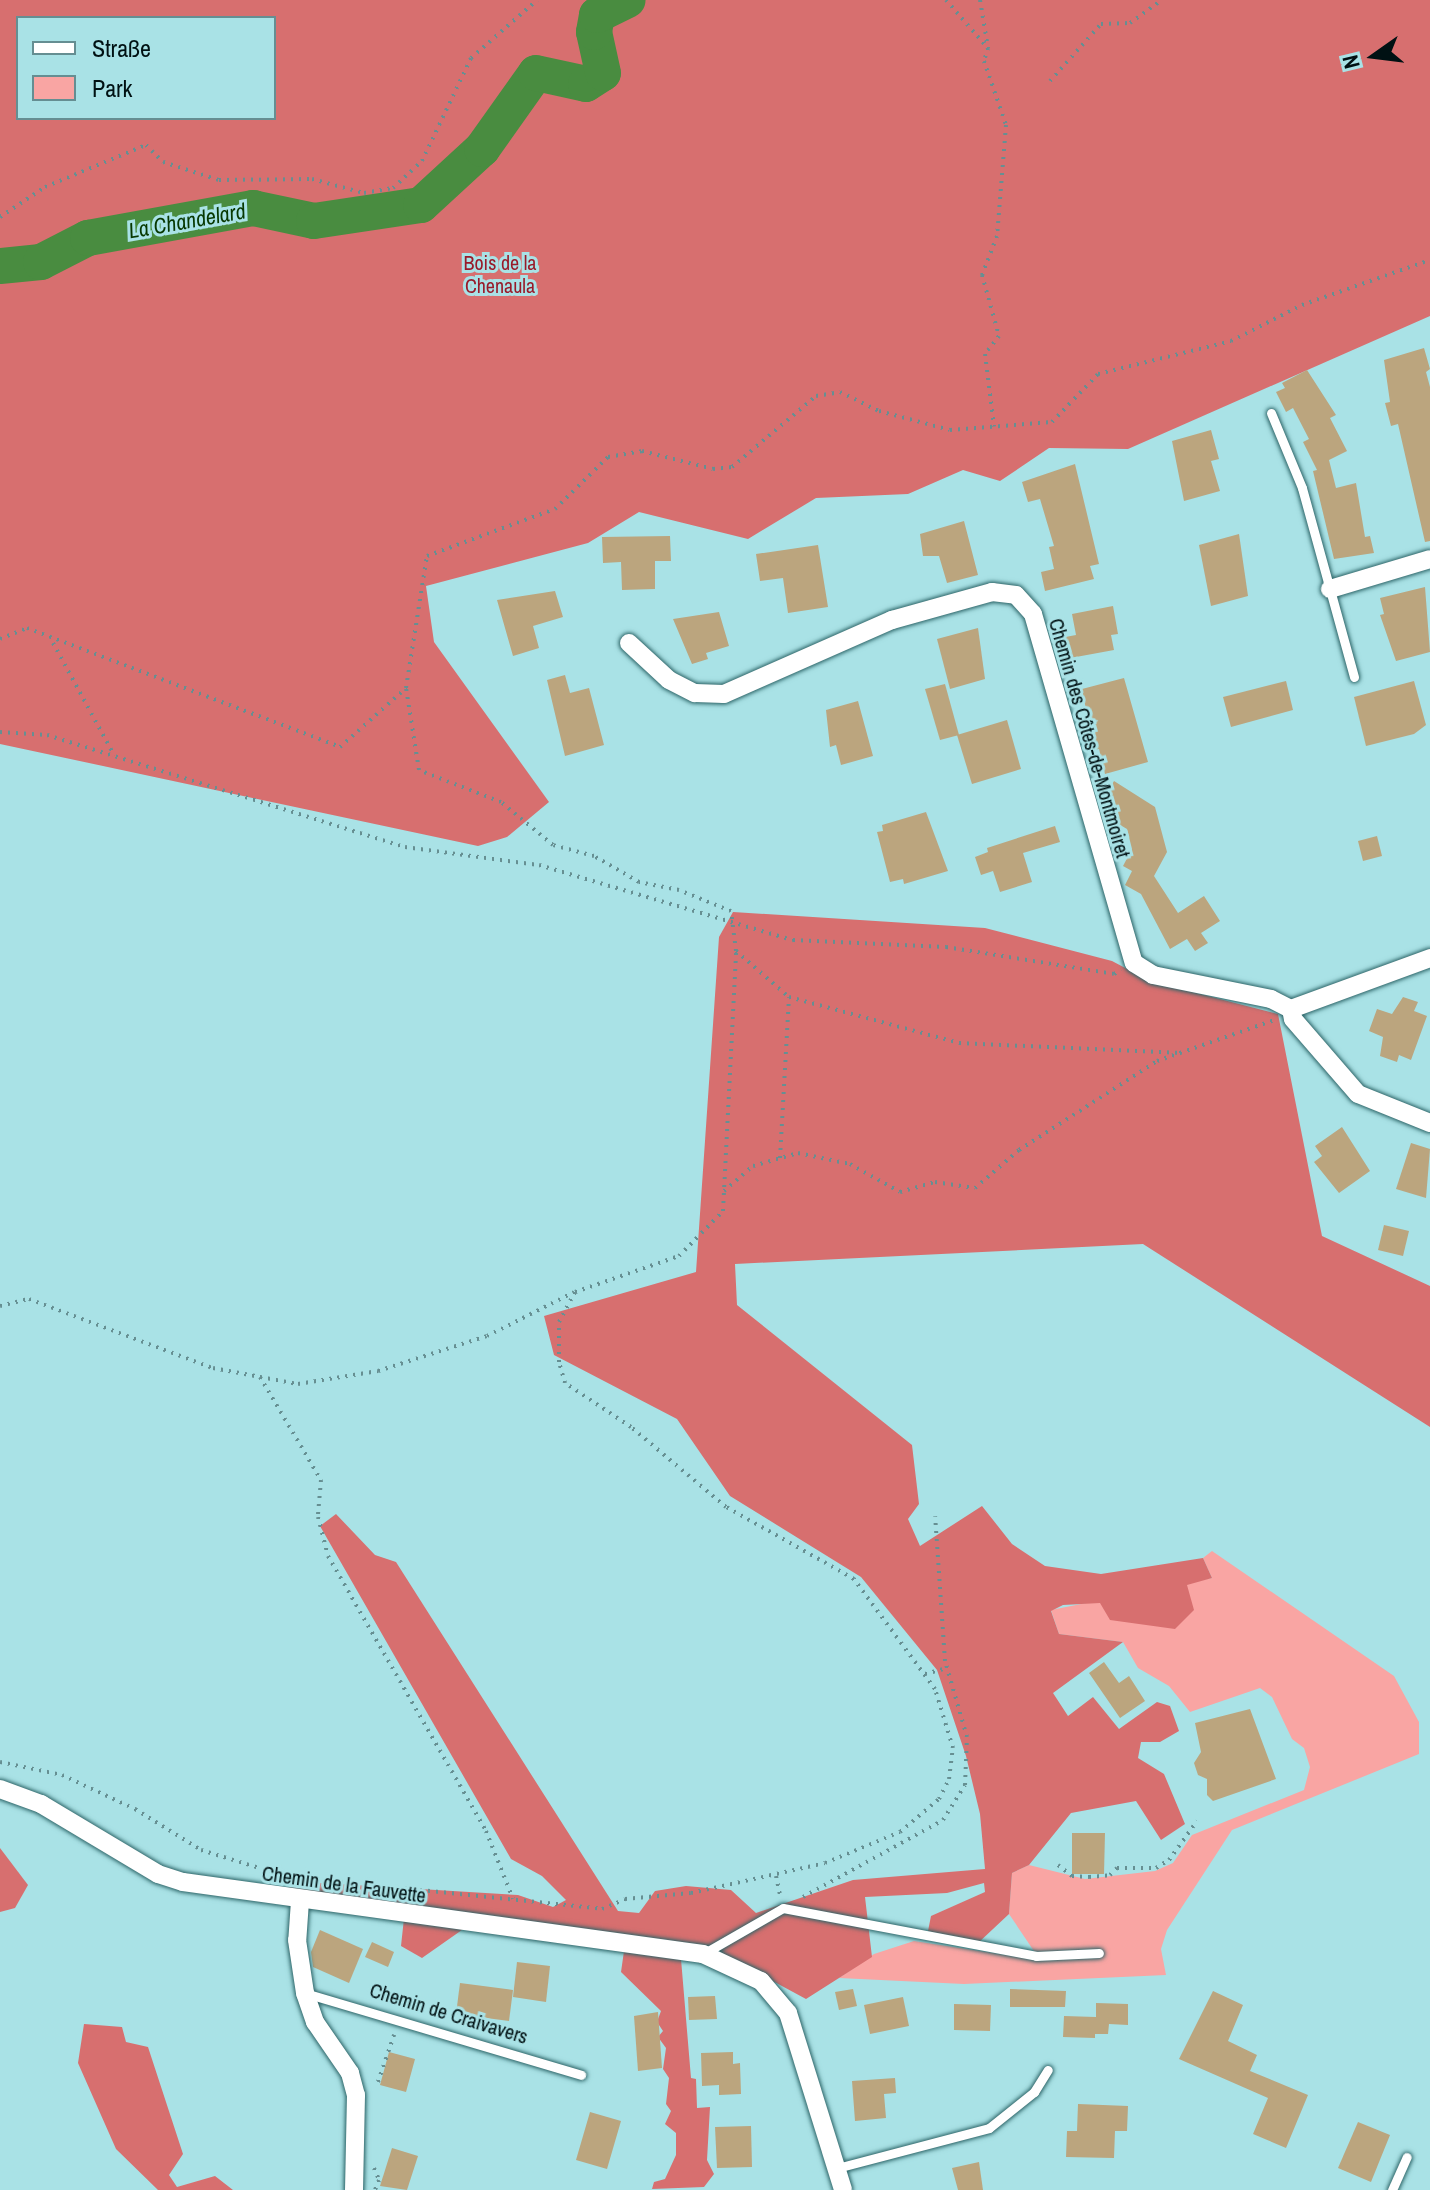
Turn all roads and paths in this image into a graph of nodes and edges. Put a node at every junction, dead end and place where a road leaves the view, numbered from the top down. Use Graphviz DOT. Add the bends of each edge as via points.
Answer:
graph roads {
  1 [pos="537,0"];
  2 [pos="946,0"];
  3 [pos="980,0"];
  4 [pos="1162,0"];
  5 [pos="988,48"];
  6 [pos="1050,81"];
  7 [pos="0,217"];
  8 [pos="1430,260"];
  9 [pos="1271,413"];
  10 [pos="994,427"];
  11 [pos="1430,559"];
  12 [pos="1330,589"];
  13 [pos="0,639"];
  14 [pos="52,642"];
  15 [pos="629,643"];
  16 [pos="1354,677"];
  17 [pos="406,688"];
  18 [pos="0,732"];
  19 [pos="116,757"];
  20 [pos="734,922"];
  21 [pos="736,951"];
  22 [pos="1430,958"];
  23 [pos="1134,963"];
  24 [pos="789,997"];
  25 [pos="1291,1009"];
  26 [pos="1186,1053"];
  27 [pos="1430,1123"];
  28 [pos="780,1158"];
  29 [pos="724,1191"];
  30 [pos="575,1292"];
  31 [pos="0,1306"];
  32 [pos="260,1377"];
  33 [pos="935,1516"];
  34 [pos="947,1668"];
  35 [pos="925,1674"];
  36 [pos="0,1762"];
  37 [pos="0,1789"];
  38 [pos="1197,1821"];
  39 [pos="1058,1865"];
  40 [pos="776,1876"];
  41 [pos="513,1899"];
  42 [pos="300,1901"];
  43 [pos="783,1908"];
  44 [pos="1099,1953"];
  45 [pos="703,1954"];
  46 [pos="305,1993"];
  47 [pos="398,2021"];
  48 [pos="1048,2070"];
  49 [pos="581,2075"];
  50 [pos="378,2082"];
  51 [pos="1407,2157"];
  52 [pos="373,2165"];
  53 [pos="837,2168"];
  54 [pos="354,2190"];
  55 [pos="375,2190"];
  56 [pos="843,2190"];
  57 [pos="1392,2190"];
  1 -- 7 [label="path" via="471,58 422,161 393,188 364,193 312,179 219,180 163,162 146,145 45,187"];
  2 -- 5 [label="path"];
  3 -- 5 [label="path"];
  4 -- 6 [label="path" via="1130,23 1101,24"];
  5 -- 10 [label="path" via="984,61 1006,125 997,236 982,275 999,336 985,354"];
  8 -- 10 [label="path" via="1302,305 1231,341 1098,374 1052,422"];
  9 -- 12 [label="lane" via="1302,488"];
  10 -- 17 [label="path" via="950,430 879,411 840,392 816,396 732,467 713,469 642,451 608,457 555,509 427,556"];
  11 -- 12 [label="street"];
  12 -- 16 [label="lane"];
  13 -- 14 [label="path" via="27,628"];
  14 -- 17 [label="path" via="340,747"];
  14 -- 19 [label="path"];
  15 -- 23 [label="street, Chemin des Côtes-de-Montmoiret" via="669,680 695,693 724,694 892,620 992,592 1016,595 1033,614"];
  17 -- 20 [label="path" via="419,770 501,802 553,845 594,856 639,882 679,890 731,911"];
  18 -- 19 [label="path" via="47,735"];
  19 -- 20 [label="path" via="405,847 539,865"];
  20 -- 21 [label="path"];
  20 -- 23 [label="path" via="793,940 946,947 1114,974"];
  21 -- 24 [label="path"];
  21 -- 29 [label="path"];
  22 -- 25 [label="street"];
  23 -- 25 [label="street" via="1153,975 1271,999"];
  24 -- 26 [label="path" via="959,1043"];
  24 -- 28 [label="path"];
  25 -- 26 [label="path" via="1267,1026"];
  25 -- 27 [label="street" via="1293,1019 1358,1094"];
  26 -- 28 [label="path" via="1157,1061 1118,1085 1019,1150 975,1188 935,1182 900,1192 850,1164 798,1153"];
  28 -- 29 [label="path" via="753,1166"];
  29 -- 30 [label="path" via="723,1211 679,1256"];
  30 -- 32 [label="path" via="487,1336 378,1371 298,1384"];
  30 -- 35 [label="path" via="559,1322 565,1383 631,1427 726,1507 854,1579"];
  31 -- 32 [label="path" via="29,1299 213,1368"];
  32 -- 41 [label="path" via="321,1480 318,1517 328,1556 486,1831"];
  33 -- 34 [label="path"];
  34 -- 35 [label="path"];
  34 -- 43 [label="path" via="967,1737 965,1785 943,1820"];
  35 -- 40 [label="path" via="935,1689 953,1748 949,1779 939,1799 900,1832 825,1863"];
  36 -- 41 [label="path" via="62,1775 135,1809 201,1850 285,1876"];
  37 -- 42 [label="street, Chemin de la Fauvette" via="41,1804 158,1874"];
  38 -- 39 [label="path" via="1169,1860 1156,1868 1117,1868 1110,1875 1089,1877 1072,1876"];
  40 -- 41 [label="path" via="625,1899 602,1909"];
  40 -- 43 [label="path"];
  42 -- 45 [label="street, Chemin de la Fauvette"];
  42 -- 46 [label="street" via="297,1940"];
  43 -- 44 [label="lane" via="1036,1956"];
  43 -- 45 [label="lane"];
  45 -- 53 [label="street, Chemin de la Fauvette" via="761,1981 788,2013"];
  46 -- 47 [label="lane, Chemin de Craivavers"];
  46 -- 54 [label="street" via="315,2022 350,2073 356,2095"];
  47 -- 49 [label="lane, Chemin de Craivavers"];
  47 -- 50 [label="path"];
  48 -- 53 [label="lane" via="1009,2116 989,2128"];
  51 -- 57 [label="lane"];
  52 -- 55 [label="path" via="379,2180"];
  53 -- 56 [label="street, Chemin de la Fauvette"];
}
